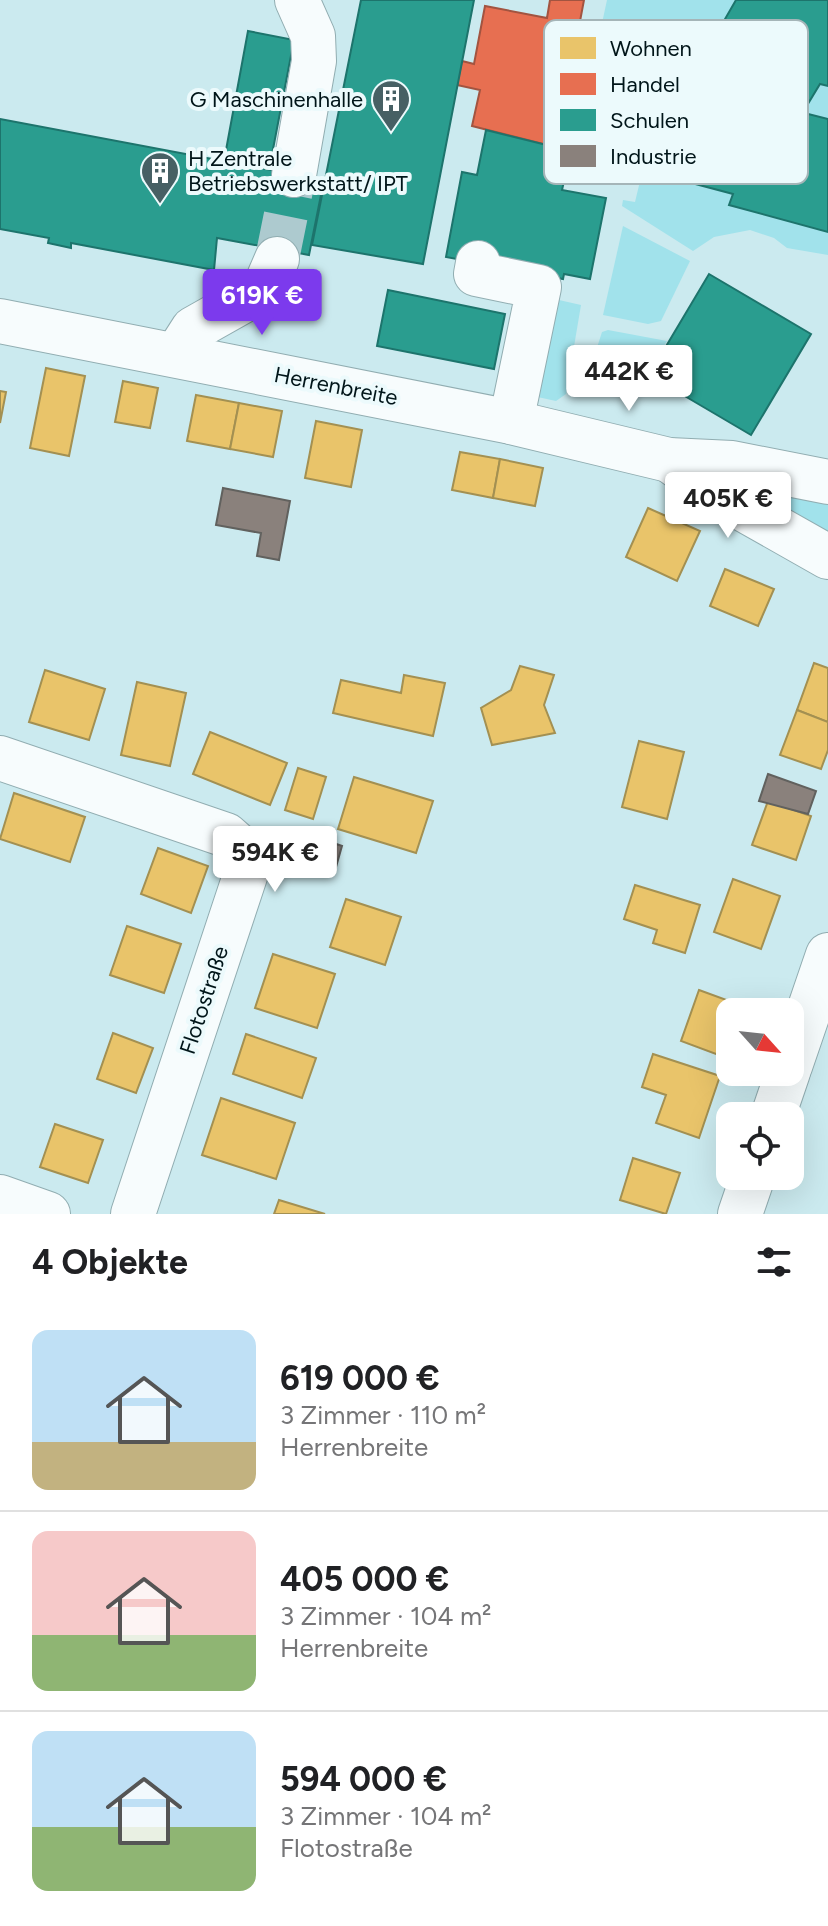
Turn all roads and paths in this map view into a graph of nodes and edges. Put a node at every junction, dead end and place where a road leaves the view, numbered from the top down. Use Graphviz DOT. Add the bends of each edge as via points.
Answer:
graph roads {
  1 [pos="297,0"];
  2 [pos="294,175"];
  3 [pos="277,259"];
  4 [pos="478,263"];
  5 [pos="0,321"];
  6 [pos="177,354"];
  7 [pos="511,422"];
  8 [pos="669,460"];
  9 [pos="828,482"];
  10 [pos="828,557"];
  11 [pos="0,758"];
  12 [pos="828,955"];
  13 [pos="804,1025"];
  14 [pos="748,1190"];
  15 [pos="0,1197"];
  16 [pos="48,1214"];
  17 [pos="133,1214"];
  18 [pos="740,1214"];
  1 -- 2 [label="street" via="313,36 314,61"];
  3 -- 6 [label="street" via="264,289 193,329"];
  4 -- 7 [label="street" via="476,274 539,287"];
  5 -- 6 [label="street, Herrenbreite"];
  6 -- 7 [label="street, Herrenbreite"];
  7 -- 8 [label="street, Herrenbreite"];
  8 -- 9 [label="street, Herrenbreite" via="732,463"];
  8 -- 10 [label="street, Herrenbreite" via="713,492"];
  11 -- 17 [label="street, Flotostraße" via="226,835 243,850 246,873"];
  12 -- 13 [label="street"];
  14 -- 18 [label="street"];
  15 -- 16 [label="street"];
}
